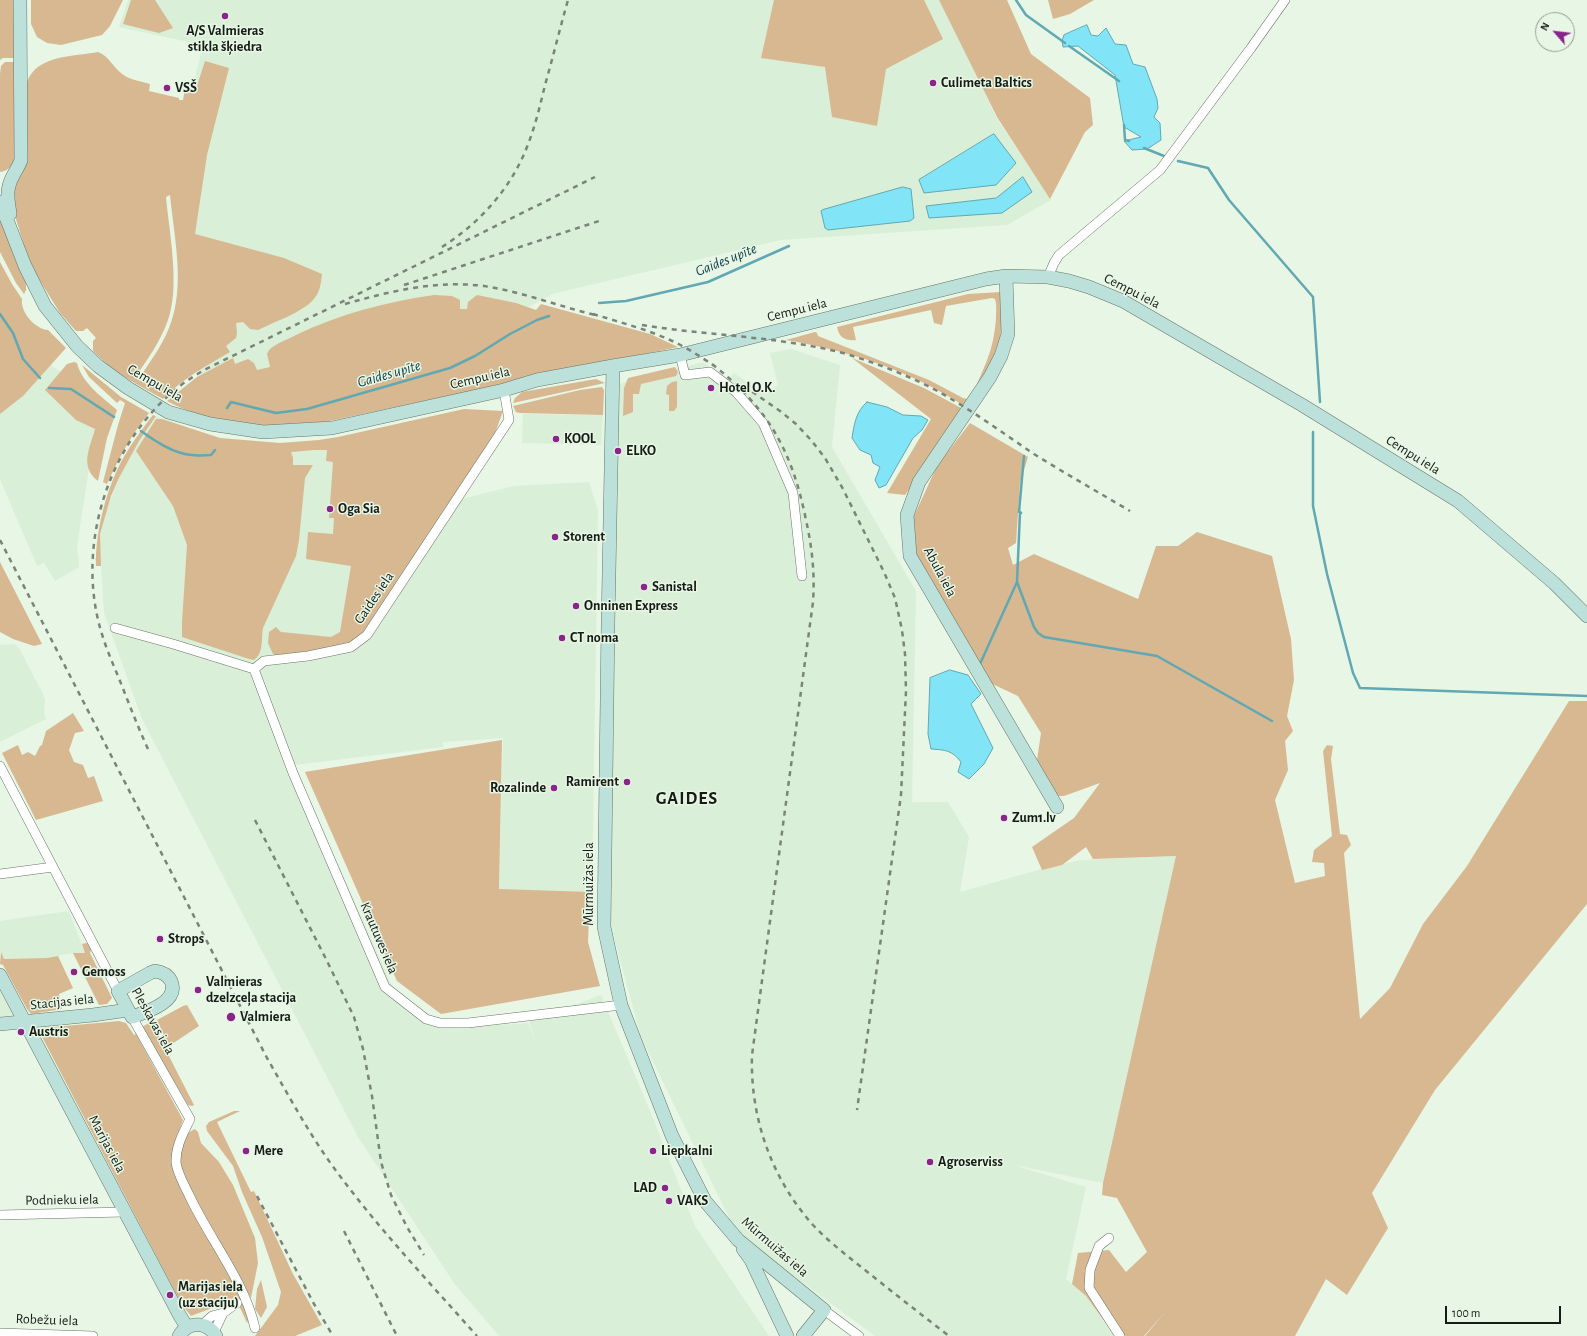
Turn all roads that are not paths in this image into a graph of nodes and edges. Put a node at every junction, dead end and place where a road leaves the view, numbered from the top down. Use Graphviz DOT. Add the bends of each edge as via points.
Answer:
graph roads {
  1 [pos="20,0"];
  2 [pos="1285,0"];
  3 [pos="14,174"];
  4 [pos="0,180"];
  5 [pos="0,202"];
  6 [pos="11,228"];
  7 [pos="1006,276"];
  8 [pos="1048,277"];
  9 [pos="680,355"];
  10 [pos="613,366"];
  11 [pos="504,390"];
  12 [pos="802,576"];
  13 [pos="1587,616"];
  14 [pos="115,628"];
  15 [pos="254,669"];
  16 [pos="0,766"];
  17 [pos="1057,807"];
  18 [pos="53,867"];
  19 [pos="0,874"];
  20 [pos="0,975"];
  21 [pos="118,991"];
  22 [pos="621,1005"];
  23 [pos="130,1013"];
  24 [pos="25,1022"];
  25 [pos="0,1024"];
  26 [pos="124,1212"];
  27 [pos="0,1215"];
  28 [pos="1109,1238"];
  29 [pos="738,1240"];
  30 [pos="237,1303"];
  31 [pos="824,1310"];
  32 [pos="223,1313"];
  33 [pos="202,1325"];
  34 [pos="255,1328"];
  35 [pos="183,1332"];
  36 [pos="0,1333"];
  37 [pos="215,1334"];
  38 [pos="93,1336"];
  39 [pos="787,1336"];
  40 [pos="803,1336"];
  41 [pos="859,1336"];
  42 [pos="1120,1336"];
  1 -- 3 [label="main road, Cempu iela" via="20,160"];
  2 -- 8 [label="street" via="1160,170 1059,255"];
  3 -- 4 [label="main road"];
  3 -- 6 [label="main road, Cempu iela" via="7,193"];
  5 -- 6 [label="main road, Cempu iela"];
  6 -- 11 [label="main road, Cempu iela" via="25,266 45,306 77,346 98,366 128,388 168,412 186,418 263,432 332,428"];
  7 -- 8 [label="main road, Cempu iela"];
  7 -- 9 [label="main road, Cempu iela" via="964,284"];
  7 -- 17 [label="main road, Abula iela" via="1008,334 1001,356 986,384 919,482 906,515 910,556"];
  8 -- 13 [label="main road, Cempu iela" via="1089,287 1123,301 1302,405 1458,501 1554,583"];
  9 -- 10 [label="main road, Cempu iela"];
  9 -- 12 [label="street" via="685,376 710,372 736,392 763,423 793,493"];
  10 -- 11 [label="main road, Cempu iela" via="537,380"];
  10 -- 22 [label="main road, Mūrmuižas iela" via="604,927"];
  11 -- 15 [label="street, Gaides iela" via="509,420 367,635 350,647 308,656 264,661"];
  14 -- 15 [label="street"];
  15 -- 22 [label="street, Krautuves iela" via="293,773 385,988 426,1018 440,1023 468,1023"];
  16 -- 18 [label="street, Pleskavas iela"];
  18 -- 19 [label="street"];
  18 -- 21 [label="street, Pleskavas iela"];
  20 -- 24 [label="main road, Marijas iela"];
  21 -- 23 [label="main road, Pleskavas iela"];
  21 -- 23 [label="main road, Stacijas iela" via="155,972 164,974 171,982 171,994 163,1003 148,1011"];
  22 -- 29 [label="main road, Mūrmuižas iela" via="672,1136 705,1201"];
  23 -- 24 [label="main road, Stacijas iela"];
  23 -- 34 [label="street, Pleskavas iela" via="190,1118 178,1144 176,1163 185,1189 246,1300"];
  24 -- 25 [label="main road, Stacijas iela"];
  24 -- 26 [label="main road, Marijas iela"];
  26 -- 27 [label="street, Podnieku iela"];
  26 -- 35 [label="main road, Marijas iela" via="180,1316"];
  28 -- 42 [label="street" via="1100,1246 1090,1270 1089,1288"];
  29 -- 31 [label="main road, Mūrmuižas iela"];
  29 -- 39 [label="main road" via="751,1260"];
  30 -- 32 [label="street"];
  31 -- 40 [label="main road"];
  31 -- 41 [label="street, Mūrmuižas iela"];
  32 -- 33 [label="street" via="212,1316"];
  32 -- 37 [label="street"];
  33 -- 35 [label="main road" via="194,1325"];
  33 -- 37 [label="main road" via="207,1326"];
  36 -- 38 [label="street, Robežu iela"];
}
